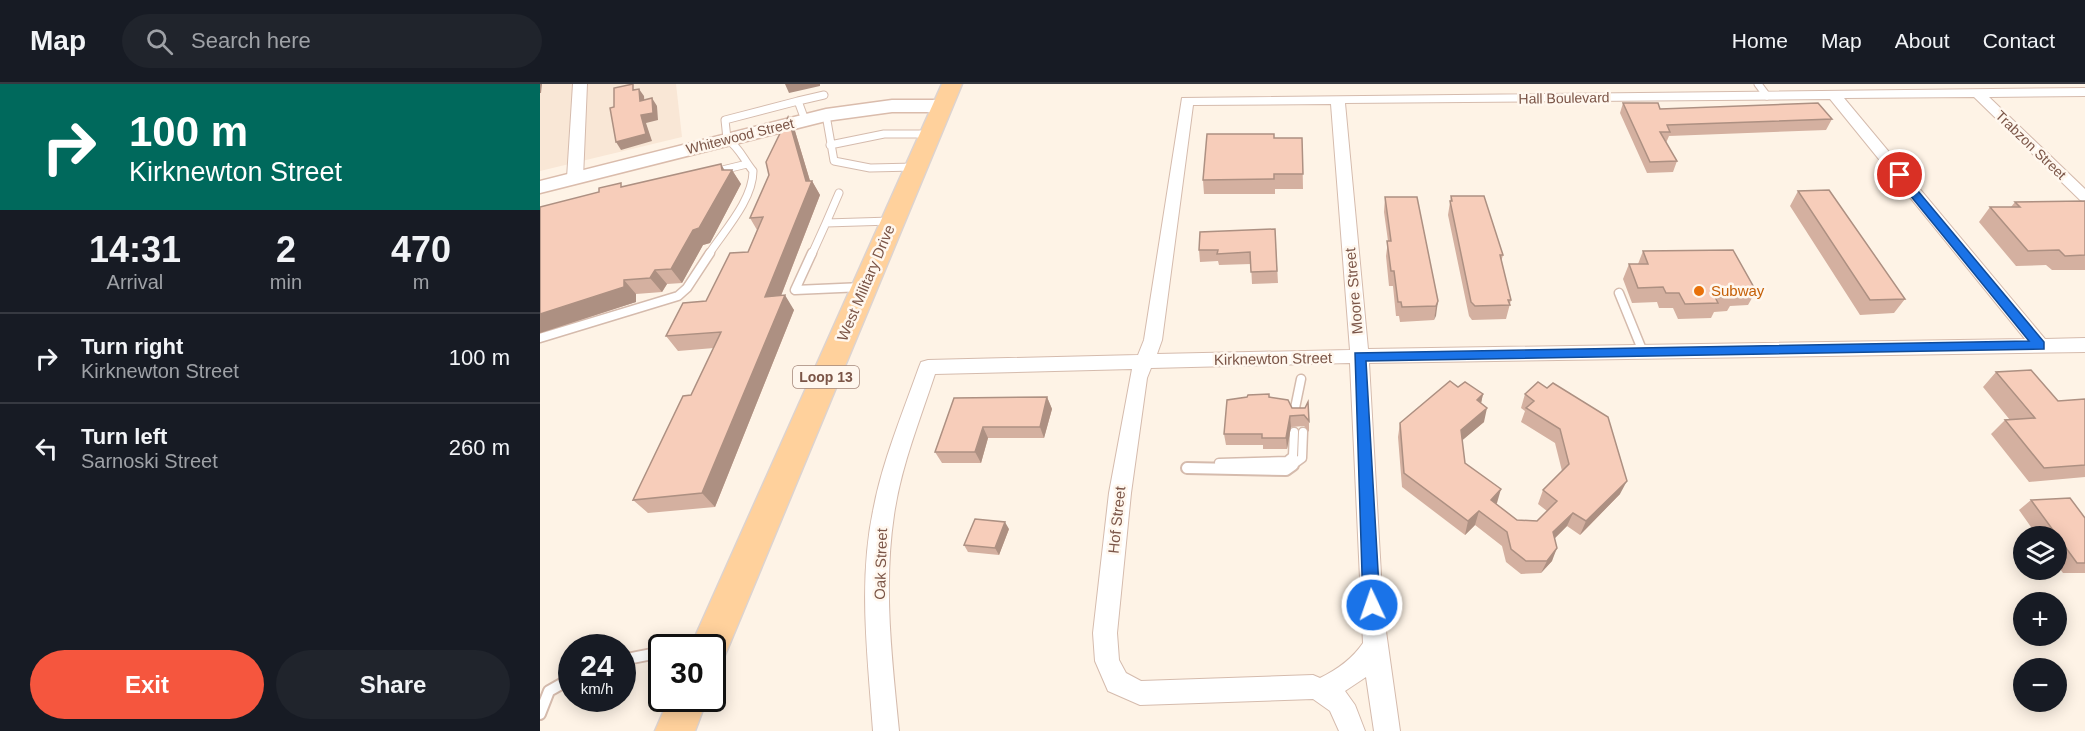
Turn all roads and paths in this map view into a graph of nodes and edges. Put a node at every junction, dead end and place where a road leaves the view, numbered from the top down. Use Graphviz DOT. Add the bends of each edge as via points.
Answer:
graph roads {
  1 [pos="580,84"];
  2 [pos="1758,84"];
  3 [pos="2085,92"];
  4 [pos="1977,93"];
  5 [pos="824,95"];
  6 [pos="947,95"];
  7 [pos="1834,95"];
  8 [pos="1767,96"];
  9 [pos="1187,101"];
  10 [pos="1338,101"];
  11 [pos="801,110"];
  12 [pos="826,115"];
  13 [pos="930,134"];
  14 [pos="727,139"];
  15 [pos="830,145"];
  16 [pos="747,164"];
  17 [pos="916,167"];
  18 [pos="703,174"];
  19 [pos="575,178"];
  20 [pos="540,187"];
  21 [pos="839,193"];
  22 [pos="2085,197"];
  23 [pos="893,221"];
  24 [pos="826,223"];
  25 [pos="865,287"];
  26 [pos="1619,293"];
  27 [pos="540,338"];
  28 [pos="2040,345"];
  29 [pos="2085,345"];
  30 [pos="1643,352"];
  31 [pos="1360,356"];
  32 [pos="1143,362"];
  33 [pos="928,367"];
  34 [pos="1301,379"];
  35 [pos="1298,413"];
  36 [pos="1299,432"];
  37 [pos="1187,466"];
  38 [pos="715,634"];
  39 [pos="1374,647"];
  40 [pos="558,686"];
  41 [pos="1322,690"];
  42 [pos="683,712"];
  43 [pos="540,714"];
  44 [pos="675,731"];
  45 [pos="886,731"];
  46 [pos="1352,731"];
  47 [pos="1387,731"];
  1 -- 19 [label="street"];
  2 -- 8 [label="lane"];
  3 -- 4 [label="street, Hall Boulevard"];
  4 -- 7 [label="street, Hall Boulevard"];
  4 -- 22 [label="street, Trabzon Street"];
  5 -- 11 [label="lane"];
  6 -- 12 [label="street, Whitewood Street"];
  6 -- 13 [label="main road, West Military Drive / Loop 13"];
  7 -- 8 [label="street, Hall Boulevard"];
  7 -- 28 [label="street"];
  8 -- 10 [label="street, Hall Boulevard"];
  9 -- 10 [label="street, Hall Boulevard"];
  9 -- 32 [label="street, Hof Street" via="1153,340"];
  10 -- 31 [label="street, Moore Street"];
  11 -- 12 [label="street, Whitewood Street"];
  11 -- 14 [label="street, Whitewood Street" via="762,120"];
  12 -- 15 [label="lane"];
  13 -- 15 [label="lane" via="884,134"];
  13 -- 17 [label="main road, West Military Drive / Loop 13"];
  14 -- 16 [label="lane" via="739,147"];
  14 -- 19 [label="street, Whitewood Street"];
  15 -- 17 [label="lane" via="834,161 844,165"];
  16 -- 18 [label="lane"];
  16 -- 27 [label="lane" via="753,179 745,198 678,296"];
  17 -- 23 [label="main road, West Military Drive / Loop 13"];
  19 -- 20 [label="street, Whitewood Street"];
  21 -- 24 [label="lane"];
  23 -- 24 [label="lane"];
  23 -- 25 [label="main road, West Military Drive / Loop 13"];
  24 -- 25 [label="lane" via="793,293"];
  25 -- 38 [label="main road, West Military Drive / Loop 13"];
  26 -- 30 [label="lane"];
  28 -- 29 [label="street, Kirknewton Street"];
  28 -- 30 [label="street, Kirknewton Street"];
  30 -- 31 [label="street, Kirknewton Street"];
  31 -- 32 [label="street, Kirknewton Street"];
  31 -- 39 [label="street, Moore Street"];
  32 -- 33 [label="street, Kirknewton Street"];
  32 -- 41 [label="street, Hof Street" via="1120,493 1105,633 1107,661 1117,682 1140,693 1309,687"];
  33 -- 45 [label="street, Oak Street" via="891,477 880,534"];
  34 -- 35 [label="lane"];
  36 -- 37 [label="lane" via="1302,458 1286,470"];
  39 -- 41 [label="street" via="1352,675"];
  39 -- 47 [label="street, Moore Street"];
  40 -- 43 [label="lane" via="549,691"];
  41 -- 46 [label="street" via="1333,695 1348,716"];
  42 -- 44 [label="main road"];
}
